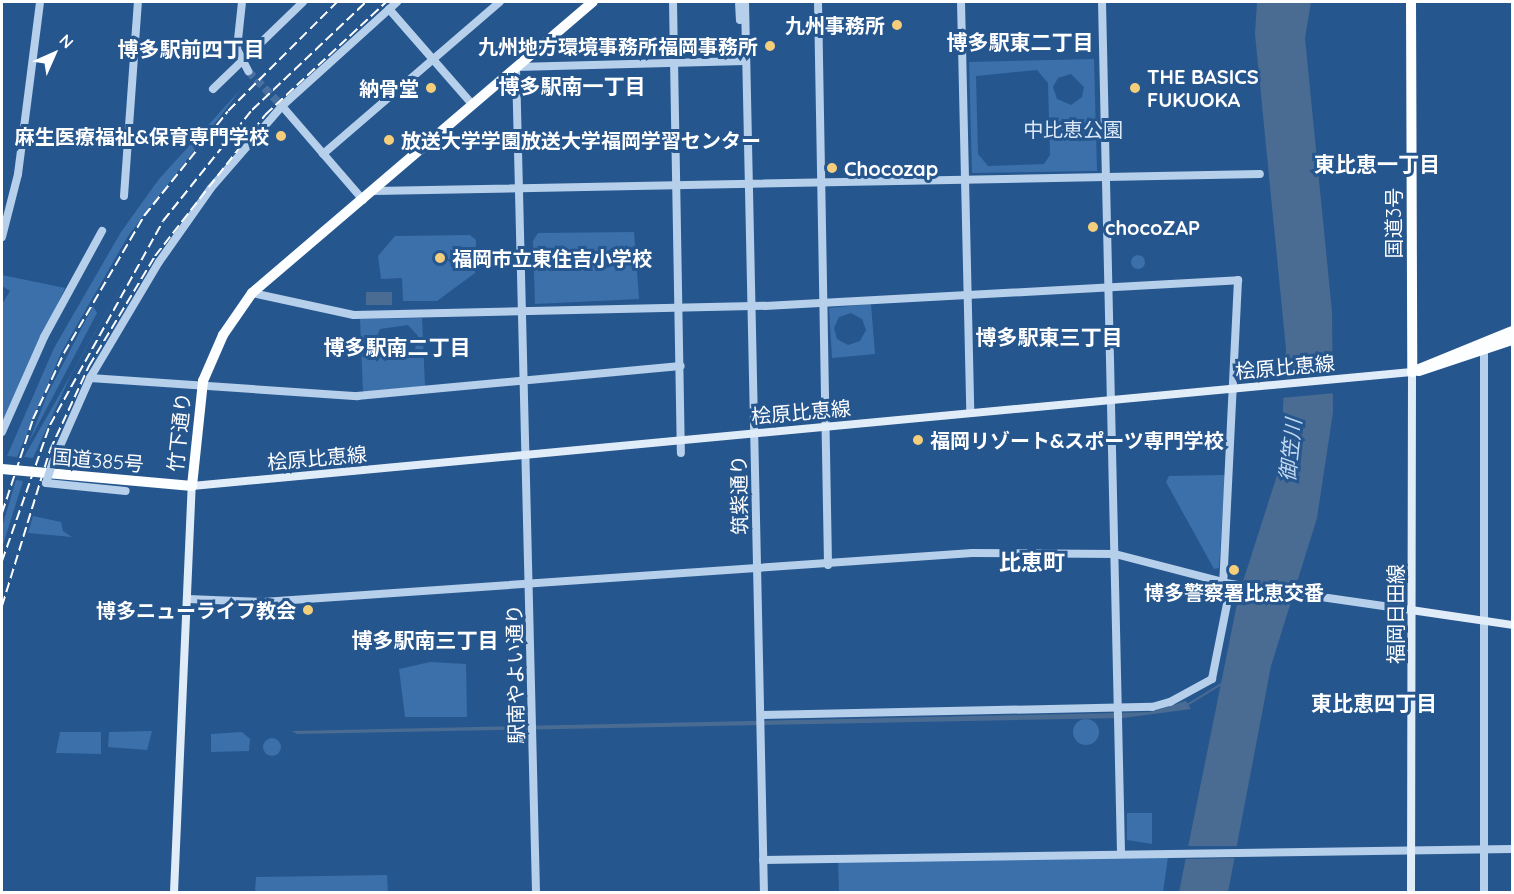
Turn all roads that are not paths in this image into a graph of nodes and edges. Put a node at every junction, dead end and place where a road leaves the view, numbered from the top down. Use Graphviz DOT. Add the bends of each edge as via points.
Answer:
graph roads {
  1 [pos="40,2"];
  2 [pos="138,2"];
  3 [pos="242,2"];
  4 [pos="303,2"];
  5 [pos="397,2"];
  6 [pos="500,2"];
  7 [pos="593,2"];
  8 [pos="672,2"];
  9 [pos="739,2"];
  10 [pos="745,2"];
  11 [pos="818,2"];
  12 [pos="961,2"];
  13 [pos="1102,2"];
  14 [pos="1411,2"];
  15 [pos="389,9"];
  16 [pos="433,59"];
  17 [pos="745,61"];
  18 [pos="240,62"];
  19 [pos="674,63"];
  20 [pos="516,68"];
  21 [pos="248,71"];
  22 [pos="213,89"];
  23 [pos="472,104"];
  24 [pos="282,106"];
  25 [pos="323,154"];
  26 [pos="1260,174"];
  27 [pos="1106,176"];
  28 [pos="965,179"];
  29 [pos="822,182"];
  30 [pos="749,183"];
  31 [pos="678,185"];
  32 [pos="520,189"];
  33 [pos="374,191"];
  34 [pos="124,196"];
  35 [pos="363,200"];
  36 [pos="102,231"];
  37 [pos="2,237"];
  38 [pos="1108,287"];
  39 [pos="252,293"];
  40 [pos="968,295"];
  41 [pos="825,302"];
  42 [pos="751,306"];
  43 [pos="679,308"];
  44 [pos="524,311"];
  45 [pos="1512,331"];
  46 [pos="1512,340"];
  47 [pos="1484,350"];
  48 [pos="681,366"];
  49 [pos="1412,372"];
  50 [pos="90,378"];
  51 [pos="526,380"];
  52 [pos="1234,388"];
  53 [pos="201,389"];
  54 [pos="1111,399"];
  55 [pos="970,413"];
  56 [pos="827,426"];
  57 [pos="2,432"];
  58 [pos="754,433"];
  59 [pos="682,440"];
  60 [pos="681,453"];
  61 [pos="527,454"];
  62 [pos="2,469"];
  63 [pos="192,486"];
  64 [pos="126,490"];
  65 [pos="1115,554"];
  66 [pos="828,565"];
  67 [pos="757,567"];
  68 [pos="1230,583"];
  69 [pos="530,584"];
  70 [pos="188,599"];
  71 [pos="1411,610"];
  72 [pos="1483,621"];
  73 [pos="1512,625"];
  74 [pos="1118,707"];
  75 [pos="761,715"];
  76 [pos="1411,848"];
  77 [pos="1484,849"];
  78 [pos="1512,849"];
  79 [pos="1121,852"];
  80 [pos="763,860"];
  81 [pos="174,892"];
  82 [pos="536,892"];
  83 [pos="764,892"];
  84 [pos="1411,892"];
  85 [pos="1484,892"];
  1 -- 37 [label="street" via="18,174"];
  2 -- 34 [label="street"];
  3 -- 18 [label="street"];
  4 -- 18 [label="street"];
  5 -- 15 [label="street"];
  6 -- 16 [label="street"];
  7 -- 20 [label="highway, 竹下通り"];
  8 -- 19 [label="street"];
  9 -- 17 [label="street, 筑紫通り"];
  10 -- 17 [label="street, 筑紫通り"];
  11 -- 29 [label="street"];
  12 -- 28 [label="street"];
  13 -- 27 [label="street"];
  14 -- 49 [label="highway, 国道3号"];
  15 -- 16 [label="street"];
  15 -- 24 [label="street"];
  16 -- 23 [label="street"];
  16 -- 25 [label="street"];
  17 -- 19 [label="street"];
  17 -- 30 [label="street, 筑紫通り"];
  18 -- 21 [label="street"];
  18 -- 22 [label="street"];
  19 -- 20 [label="street"];
  19 -- 31 [label="street"];
  20 -- 23 [label="highway, 竹下通り"];
  20 -- 32 [label="street, 駅南やよい通り"];
  23 -- 33 [label="highway, 竹下通り"];
  24 -- 25 [label="street"];
  24 -- 50 [label="street" via="181,228"];
  25 -- 35 [label="street"];
  26 -- 27 [label="street"];
  27 -- 28 [label="street"];
  27 -- 38 [label="street"];
  28 -- 29 [label="street"];
  28 -- 40 [label="street"];
  29 -- 30 [label="street"];
  29 -- 41 [label="street"];
  30 -- 31 [label="street"];
  30 -- 42 [label="street, 筑紫通り"];
  31 -- 32 [label="street"];
  31 -- 43 [label="street"];
  32 -- 33 [label="street"];
  32 -- 44 [label="street, 駅南やよい通り"];
  33 -- 35 [label="highway, 竹下通り"];
  35 -- 39 [label="highway, 竹下通り"];
  36 -- 57 [label="street" via="44,337"];
  38 -- 40 [label="street"];
  38 -- 52 [label="street" via="1238,280"];
  38 -- 54 [label="street"];
  39 -- 44 [label="street" via="354,315"];
  39 -- 53 [label="highway, 竹下通り" via="217,346"];
  40 -- 41 [label="street"];
  40 -- 55 [label="street"];
  41 -- 42 [label="street"];
  41 -- 56 [label="street"];
  42 -- 43 [label="street"];
  42 -- 58 [label="street, 筑紫通り"];
  43 -- 44 [label="street"];
  43 -- 48 [label="street"];
  44 -- 51 [label="street, 駅南やよい通り"];
  45 -- 49 [label="highway"];
  46 -- 47 [label="highway"];
  47 -- 49 [label="highway"];
  47 -- 72 [label="street"];
  48 -- 51 [label="street"];
  48 -- 59 [label="street"];
  49 -- 52 [label="main road, 桧原比恵線"];
  49 -- 71 [label="main road, 福岡日田線"];
  50 -- 53 [label="street"];
  50 -- 64 [label="street, bridge" via="46,483"];
  51 -- 53 [label="street" via="357,396"];
  51 -- 61 [label="street, 駅南やよい通り"];
  52 -- 54 [label="main road, 桧原比恵線"];
  52 -- 68 [label="street"];
  53 -- 63 [label="highway, 竹下通り"];
  54 -- 55 [label="main road, 桧原比恵線"];
  54 -- 65 [label="street"];
  55 -- 56 [label="main road, 桧原比恵線"];
  56 -- 58 [label="main road, 桧原比恵線"];
  56 -- 66 [label="street"];
  58 -- 59 [label="main road, 桧原比恵線"];
  58 -- 67 [label="street, 筑紫通り"];
  59 -- 60 [label="street"];
  59 -- 61 [label="main road, 桧原比恵線"];
  61 -- 63 [label="main road, 桧原比恵線"];
  61 -- 69 [label="street, 駅南やよい通り"];
  62 -- 63 [label="highway, 国道385号"];
  63 -- 70 [label="main road, 竹下通り"];
  65 -- 66 [label="street" via="972,553"];
  65 -- 68 [label="street"];
  65 -- 74 [label="street"];
  66 -- 67 [label="street"];
  67 -- 69 [label="street"];
  67 -- 75 [label="street, 筑紫通り"];
  68 -- 71 [label="street"];
  68 -- 74 [label="street" via="1212,679 1170,702"];
  69 -- 70 [label="street" via="263,602"];
  69 -- 82 [label="street, 駅南やよい通り"];
  70 -- 81 [label="main road, 竹下通り"];
  71 -- 72 [label="main road"];
  71 -- 76 [label="main road, 福岡日田線"];
  72 -- 73 [label="main road"];
  72 -- 77 [label="street"];
  74 -- 75 [label="street"];
  74 -- 79 [label="street"];
  75 -- 80 [label="street, 筑紫通り"];
  76 -- 77 [label="street"];
  76 -- 79 [label="street"];
  76 -- 84 [label="main road, 福岡日田線"];
  77 -- 78 [label="street"];
  77 -- 85 [label="street"];
  79 -- 80 [label="street"];
  80 -- 83 [label="street, 筑紫通り"];
}
